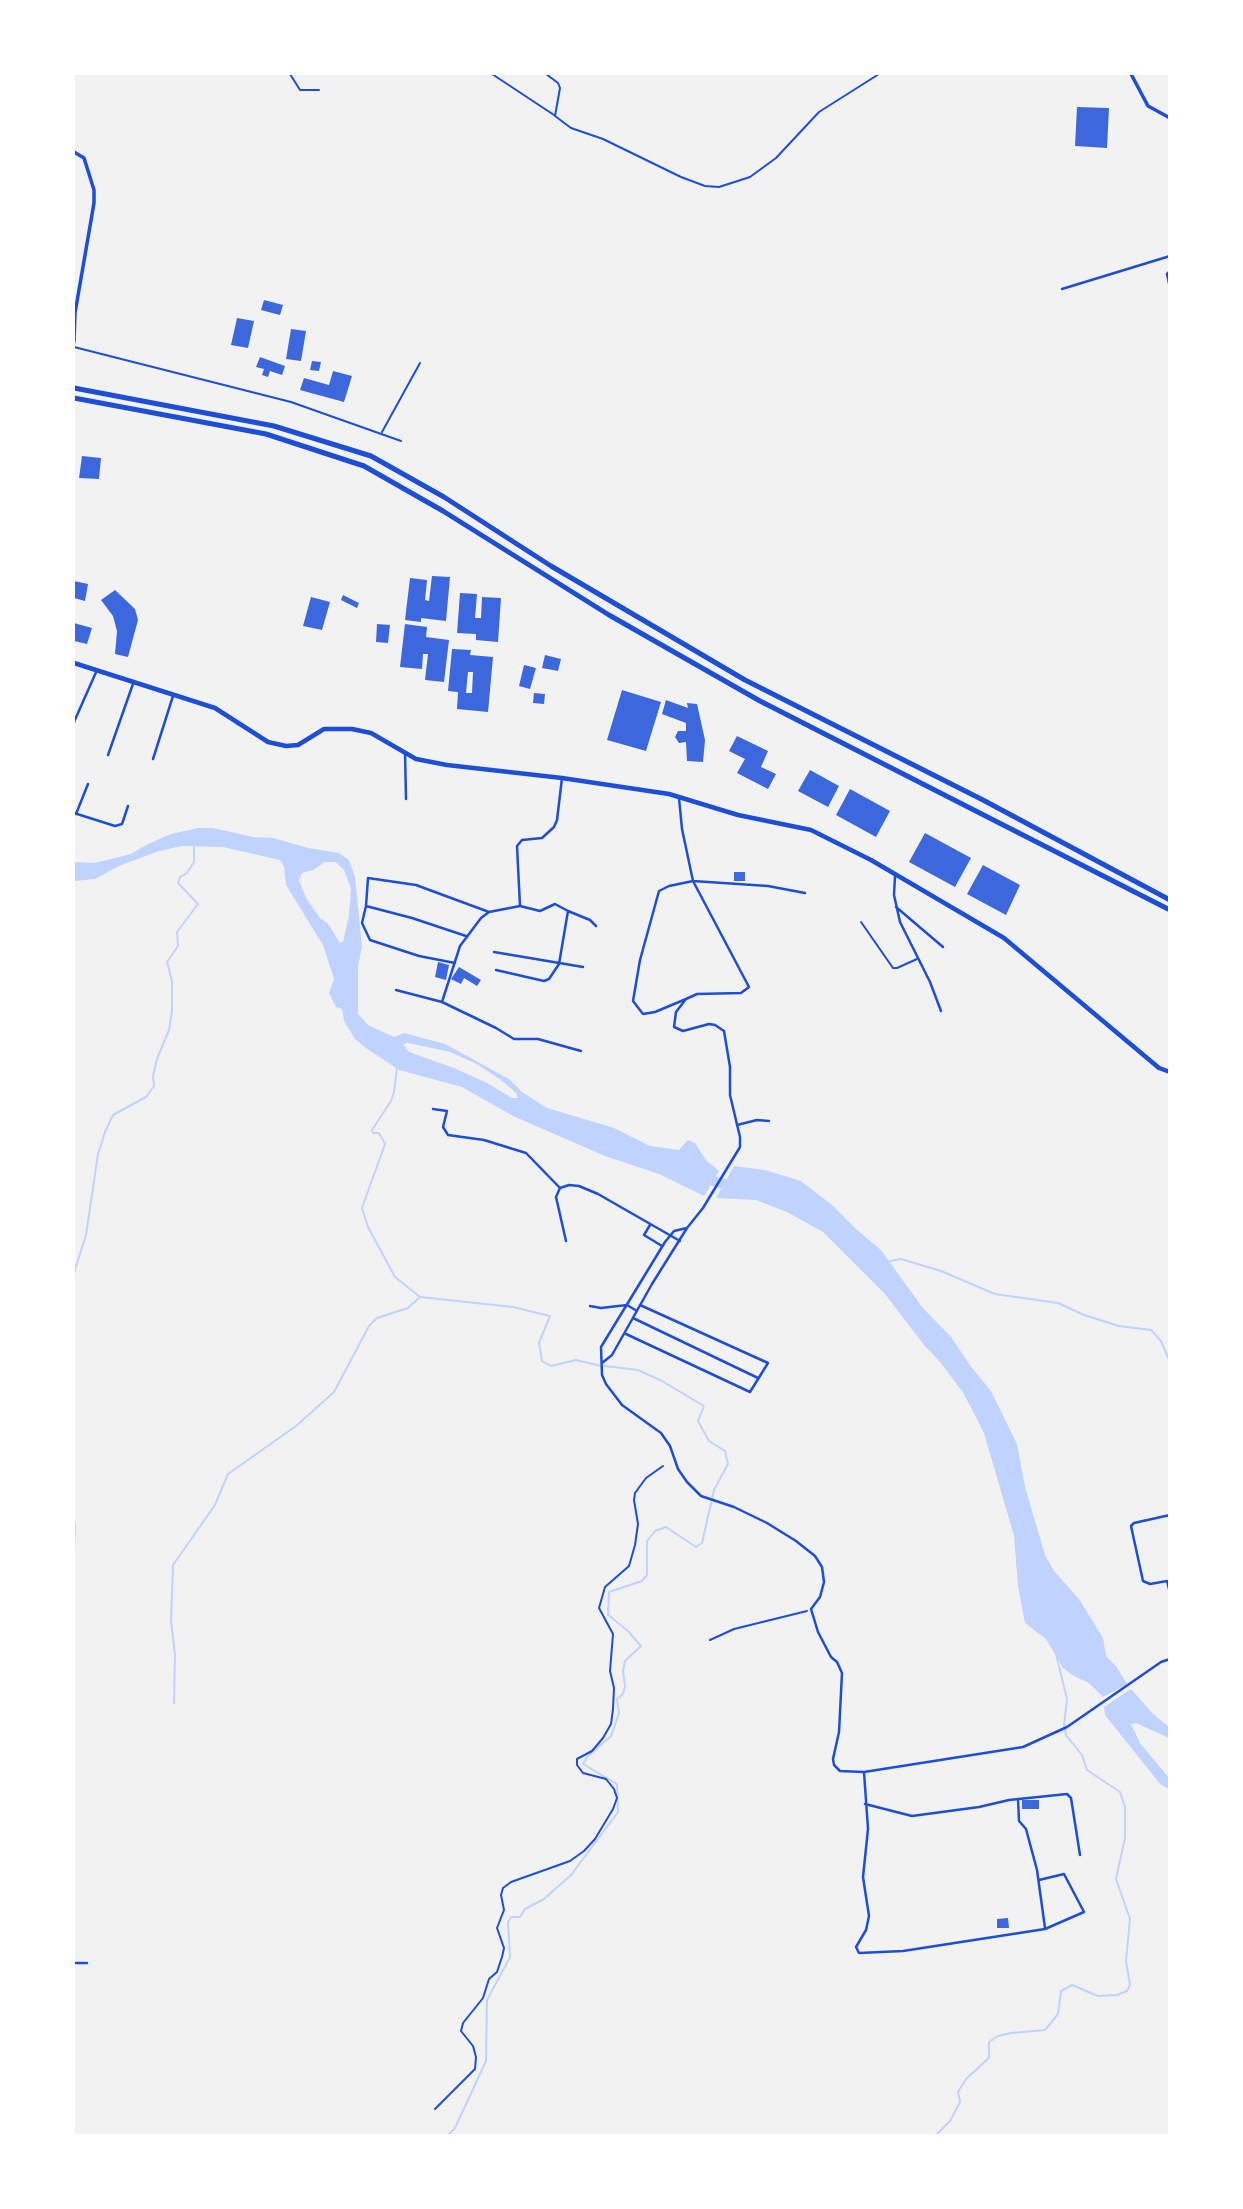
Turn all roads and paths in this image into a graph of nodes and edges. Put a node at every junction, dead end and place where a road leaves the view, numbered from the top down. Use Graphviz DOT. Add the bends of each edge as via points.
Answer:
graph roads {
  1 [pos="290,74"];
  2 [pos="492,74"];
  3 [pos="546,74"];
  4 [pos="879,74"];
  5 [pos="1130,74"];
  6 [pos="319,90"];
  7 [pos="555,116"];
  8 [pos="1170,118"];
  9 [pos="74,152"];
  10 [pos="1170,256"];
  11 [pos="1170,271"];
  12 [pos="1170,288"];
  13 [pos="1062,289"];
  14 [pos="74,344"];
  15 [pos="420,363"];
  16 [pos="74,387"];
  17 [pos="74,398"];
  18 [pos="381,433"];
  19 [pos="401,441"];
  20 [pos="74,663"];
  21 [pos="97,670"];
  22 [pos="134,681"];
  23 [pos="174,693"];
  24 [pos="74,722"];
  25 [pos="405,752"];
  26 [pos="108,755"];
  27 [pos="153,759"];
  28 [pos="562,778"];
  29 [pos="88,784"];
  30 [pos="679,798"];
  31 [pos="406,799"];
  32 [pos="128,806"];
  33 [pos="75,814"];
  34 [pos="895,876"];
  35 [pos="693,881"];
  36 [pos="805,893"];
  37 [pos="1170,900"];
  38 [pos="366,906"];
  39 [pos="520,906"];
  40 [pos="896,907"];
  41 [pos="1170,910"];
  42 [pos="569,911"];
  43 [pos="489,912"];
  44 [pos="861,922"];
  45 [pos="596,926"];
  46 [pos="466,936"];
  47 [pos="943,947"];
  48 [pos="494,952"];
  49 [pos="918,958"];
  50 [pos="455,963"];
  51 [pos="559,964"];
  52 [pos="583,967"];
  53 [pos="496,970"];
  54 [pos="396,990"];
  55 [pos="686,999"];
  56 [pos="442,1002"];
  57 [pos="941,1011"];
  58 [pos="581,1051"];
  59 [pos="1170,1072"];
  60 [pos="433,1109"];
  61 [pos="769,1121"];
  62 [pos="737,1125"];
  63 [pos="560,1188"];
  64 [pos="650,1225"];
  65 [pos="687,1228"];
  66 [pos="670,1236"];
  67 [pos="565,1241"];
  68 [pos="680,1241"];
  69 [pos="662,1246"];
  70 [pos="627,1305"];
  71 [pos="640,1305"];
  72 [pos="590,1306"];
  73 [pos="637,1311"];
  74 [pos="632,1318"];
  75 [pos="624,1334"];
  76 [pos="601,1365"];
  77 [pos="758,1378"];
  78 [pos="663,1466"];
  79 [pos="1170,1514"];
  80 [pos="1168,1581"];
  81 [pos="1170,1593"];
  82 [pos="811,1609"];
  83 [pos="710,1640"];
  84 [pos="1170,1659"];
  85 [pos="864,1772"];
  86 [pos="1018,1800"];
  87 [pos="865,1804"];
  88 [pos="1080,1855"];
  89 [pos="1039,1880"];
  90 [pos="1045,1928"];
  91 [pos="74,1963"];
  92 [pos="87,1964"];
  93 [pos="435,2109"];
  1 -- 6 [label="lane" via="300,90"];
  2 -- 7 [label="lane"];
  3 -- 7 [label="lane" via="560,88"];
  4 -- 7 [label="lane" via="819,113 776,158 750,177 719,187 681,177 571,128"];
  5 -- 8 [label="street" via="1148,106"];
  9 -- 14 [label="street" via="88,166 94,203"];
  10 -- 13 [label="street"];
  11 -- 12 [label="street"];
  14 -- 18 [label="lane" via="291,402"];
  15 -- 18 [label="lane"];
  16 -- 37 [label="highway" via="274,426 371,456 746,680"];
  17 -- 41 [label="highway" via="266,434 363,466 760,701"];
  18 -- 19 [label="lane"];
  20 -- 21 [label="main road"];
  21 -- 22 [label="main road"];
  21 -- 24 [label="street"];
  22 -- 23 [label="main road"];
  22 -- 26 [label="street"];
  23 -- 25 [label="main road" via="215,708 268,742 298,745 324,729 342,729 371,733"];
  23 -- 27 [label="street"];
  25 -- 28 [label="main road" via="447,765"];
  25 -- 31 [label="street"];
  28 -- 30 [label="main road"];
  28 -- 39 [label="street" via="554,827 542,838 522,840 517,846"];
  29 -- 33 [label="street"];
  30 -- 34 [label="main road" via="811,830"];
  30 -- 35 [label="street"];
  32 -- 33 [label="street" via="122,824 114,826"];
  34 -- 40 [label="street"];
  34 -- 59 [label="main road" via="1004,938 1159,1068"];
  35 -- 36 [label="street"];
  35 -- 55 [label="street" via="749,986 741,993 697,994"];
  35 -- 55 [label="street" via="659,891 632,995 643,1014"];
  38 -- 43 [label="street" via="368,880 416,886"];
  38 -- 46 [label="street"];
  38 -- 50 [label="street" via="362,923 370,940"];
  39 -- 42 [label="street" via="540,911 555,904"];
  39 -- 43 [label="street"];
  40 -- 47 [label="street"];
  40 -- 49 [label="street"];
  42 -- 45 [label="street"];
  42 -- 51 [label="street"];
  43 -- 46 [label="street"];
  44 -- 49 [label="lane" via="893,968"];
  46 -- 50 [label="street"];
  48 -- 51 [label="street"];
  49 -- 57 [label="street"];
  50 -- 56 [label="street"];
  51 -- 52 [label="street"];
  51 -- 53 [label="street" via="546,981"];
  54 -- 56 [label="street"];
  55 -- 62 [label="street" via="674,1019 677,1030 715,1025 726,1035"];
  56 -- 58 [label="street" via="514,1039 533,1038"];
  60 -- 63 [label="street" via="447,1111 443,1126 448,1135 526,1153"];
  61 -- 62 [label="street"];
  62 -- 65 [label="street" via="740,1147"];
  63 -- 64 [label="street" via="579,1186"];
  63 -- 67 [label="street" via="556,1197"];
  64 -- 66 [label="street"];
  64 -- 69 [label="street" via="644,1236"];
  65 -- 66 [label="street"];
  65 -- 68 [label="street"];
  66 -- 68 [label="street"];
  66 -- 69 [label="street"];
  68 -- 71 [label="street"];
  69 -- 70 [label="street"];
  70 -- 72 [label="street"];
  70 -- 73 [label="street"];
  70 -- 76 [label="street" via="601,1347"];
  71 -- 73 [label="street"];
  71 -- 77 [label="street" via="768,1363"];
  73 -- 74 [label="street"];
  74 -- 75 [label="street"];
  74 -- 77 [label="street"];
  75 -- 76 [label="street"];
  75 -- 77 [label="street" via="750,1392"];
  76 -- 82 [label="street" via="606,1384 622,1405 661,1433 678,1469 701,1496 767,1522 815,1556 824,1582"];
  78 -- 93 [label="path" via="635,1493 638,1524 629,1566 605,1587 599,1608 613,1634 611,1724 592,1751 577,1759 583,1773 606,1779 617,1798 584,1851 503,1888 504,1910 497,1928 504,1948 502,1958 461,2031 473,2046 475,2069"];
  79 -- 80 [label="street" via="1131,1526 1143,1581"];
  80 -- 81 [label="street"];
  82 -- 83 [label="path"];
  82 -- 85 [label="street" via="818,1632 842,1673 834,1765 840,1771"];
  84 -- 85 [label="street" via="1067,1727 1023,1747"];
  85 -- 87 [label="street"];
  86 -- 87 [label="street" via="912,1816"];
  86 -- 88 [label="street" via="1068,1794"];
  86 -- 89 [label="street" via="1019,1821 1026,1829"];
  87 -- 90 [label="street" via="868,1829 863,1877 869,1916 857,1952 903,1951"];
  89 -- 90 [label="street"];
  89 -- 90 [label="street" via="1064,1874 1084,1912"];
  91 -- 92 [label="street"];
}
